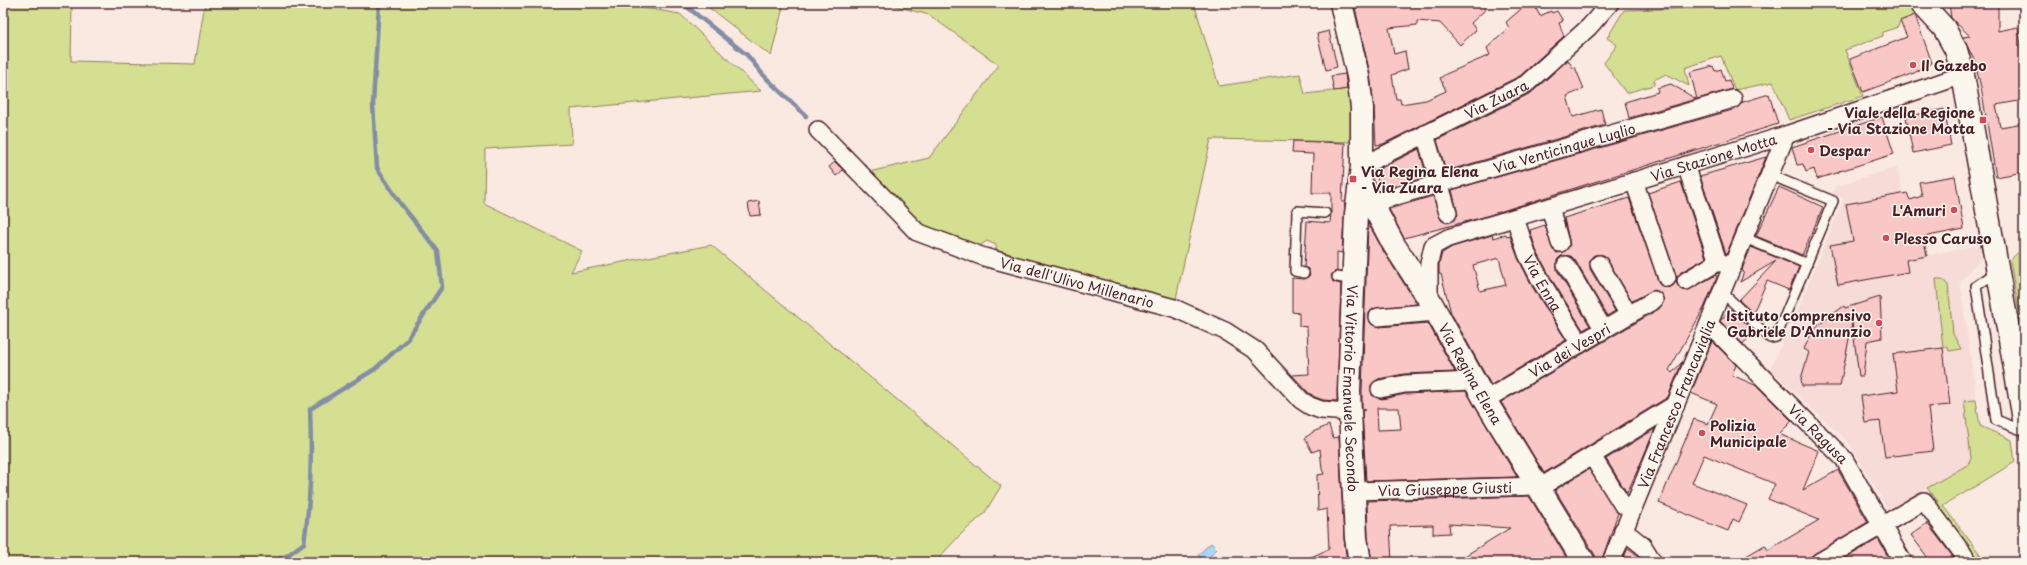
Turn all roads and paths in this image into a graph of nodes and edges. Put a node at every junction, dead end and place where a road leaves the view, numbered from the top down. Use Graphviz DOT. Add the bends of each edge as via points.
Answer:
graph roads {
  1 [pos="1341,3"];
  2 [pos="1610,3"];
  3 [pos="1921,3"];
  4 [pos="1963,75"];
  5 [pos="1733,99"];
  6 [pos="818,130"];
  7 [pos="1425,134"];
  8 [pos="1786,135"];
  9 [pos="1686,165"];
  10 [pos="1361,174"];
  11 [pos="1770,175"];
  12 [pos="1634,181"];
  13 [pos="1439,184"];
  14 [pos="1372,203"];
  15 [pos="1550,207"];
  16 [pos="1448,212"];
  17 [pos="1324,213"];
  18 [pos="1515,218"];
  19 [pos="1745,238"];
  20 [pos="1560,243"];
  21 [pos="1599,264"];
  22 [pos="1726,264"];
  23 [pos="1807,264"];
  24 [pos="1566,265"];
  25 [pos="1999,271"];
  26 [pos="1304,273"];
  27 [pos="1667,278"];
  28 [pos="1686,281"];
  29 [pos="1722,292"];
  30 [pos="1654,300"];
  31 [pos="1433,305"];
  32 [pos="1629,315"];
  33 [pos="1378,317"];
  34 [pos="1709,324"];
  35 [pos="1604,330"];
  36 [pos="1580,344"];
  37 [pos="1474,381"];
  38 [pos="1380,389"];
  39 [pos="1484,400"];
  40 [pos="1676,404"];
  41 [pos="1349,412"];
  42 [pos="2024,419"];
  43 [pos="2024,431"];
  44 [pos="1592,456"];
  45 [pos="1538,487"];
  46 [pos="1353,491"];
  47 [pos="1631,509"];
  48 [pos="1883,526"];
  49 [pos="1623,530"];
  50 [pos="1826,560"];
  51 [pos="1360,562"];
  52 [pos="1584,562"];
  53 [pos="1611,562"];
  54 [pos="1653,562"];
  55 [pos="1903,562"];
  56 [pos="1969,562"];
  1 -- 10 [label="street, Via Vittorio Emanuele Secondo" via="1358,76 1362,108"];
  2 -- 7 [label="street, Via Zuara" via="1589,27 1526,84"];
  3 -- 4 [label="street" via="1944,28 1956,50"];
  4 -- 8 [label="street, Via Stazione Motta"];
  4 -- 25 [label="street"];
  5 -- 13 [label="street, Via Venticinque Luglio"];
  6 -- 41 [label="street, Via dell'Ulivo Millenario" via="917,232 984,257 1174,308 1225,331 1256,351 1301,400 1310,406 1321,410"];
  7 -- 10 [label="street, Via Zuara"];
  7 -- 13 [label="street"];
  8 -- 9 [label="street, Via Stazione Motta"];
  8 -- 11 [label="street, Via Francesco Francaviglia"];
  9 -- 12 [label="street, Via Stazione Motta"];
  9 -- 22 [label="street"];
  10 -- 14 [label="street, Via Regina Elena"];
  10 -- 41 [label="street, Via Vittorio Emanuele Secondo" via="1345,279"];
  11 -- 19 [label="street, Via Francesco Francaviglia"];
  11 -- 23 [label="lane" via="1833,201"];
  12 -- 15 [label="street, Via Stazione Motta"];
  12 -- 27 [label="street"];
  13 -- 14 [label="street, Via Venticinque Luglio"];
  13 -- 16 [label="street"];
  14 -- 31 [label="street, Via Regina Elena" via="1394,245"];
  15 -- 18 [label="street, Via Stazione Motta"];
  15 -- 20 [label="street"];
  17 -- 26 [label="lane" via="1297,211 1295,271"];
  18 -- 31 [label="street, Via Stazione Motta" via="1448,238 1433,246 1429,262"];
  18 -- 36 [label="street, Via Enna" via="1527,254"];
  19 -- 22 [label="street, Via Francesco Francaviglia"];
  19 -- 23 [label="lane"];
  21 -- 32 [label="street"];
  22 -- 28 [label="street"];
  22 -- 29 [label="street, Via Francesco Francaviglia"];
  23 -- 29 [label="lane" via="1776,337 1770,338"];
  24 -- 35 [label="street"];
  25 -- 42 [label="street"];
  25 -- 43 [label="lane" via="1976,286 1996,420"];
  29 -- 34 [label="street, Via Francesco Francaviglia"];
  30 -- 32 [label="street, Via dei Vespri"];
  31 -- 33 [label="street"];
  31 -- 37 [label="street, Via Regina Elena"];
  32 -- 35 [label="street, Via dei Vespri"];
  34 -- 40 [label="street, Via Francesco Francaviglia"];
  34 -- 48 [label="street, Via Ragusa" via="1844,459"];
  35 -- 36 [label="street, Via dei Vespri"];
  36 -- 39 [label="street, Via dei Vespri"];
  37 -- 38 [label="street" via="1405,384"];
  37 -- 39 [label="street, Via Regina Elena"];
  39 -- 45 [label="street, Via Regina Elena"];
  40 -- 44 [label="street"];
  40 -- 47 [label="street, Via Francesco Francaviglia"];
  41 -- 46 [label="street, Via Vittorio Emanuele Secondo"];
  44 -- 45 [label="street"];
  44 -- 47 [label="street" via="1622,504"];
  45 -- 46 [label="street, Via Giuseppe Giusti"];
  45 -- 52 [label="street, Via Regina Elena"];
  46 -- 51 [label="street, Via Vittorio Emanuele Secondo"];
  47 -- 49 [label="street, Via Francesco Francaviglia"];
  48 -- 50 [label="street"];
  48 -- 55 [label="street, Via Ragusa"];
  48 -- 56 [label="street" via="1924,501"];
  49 -- 53 [label="street, Via Francesco Francaviglia"];
  49 -- 54 [label="street" via="1643,546"];
}
